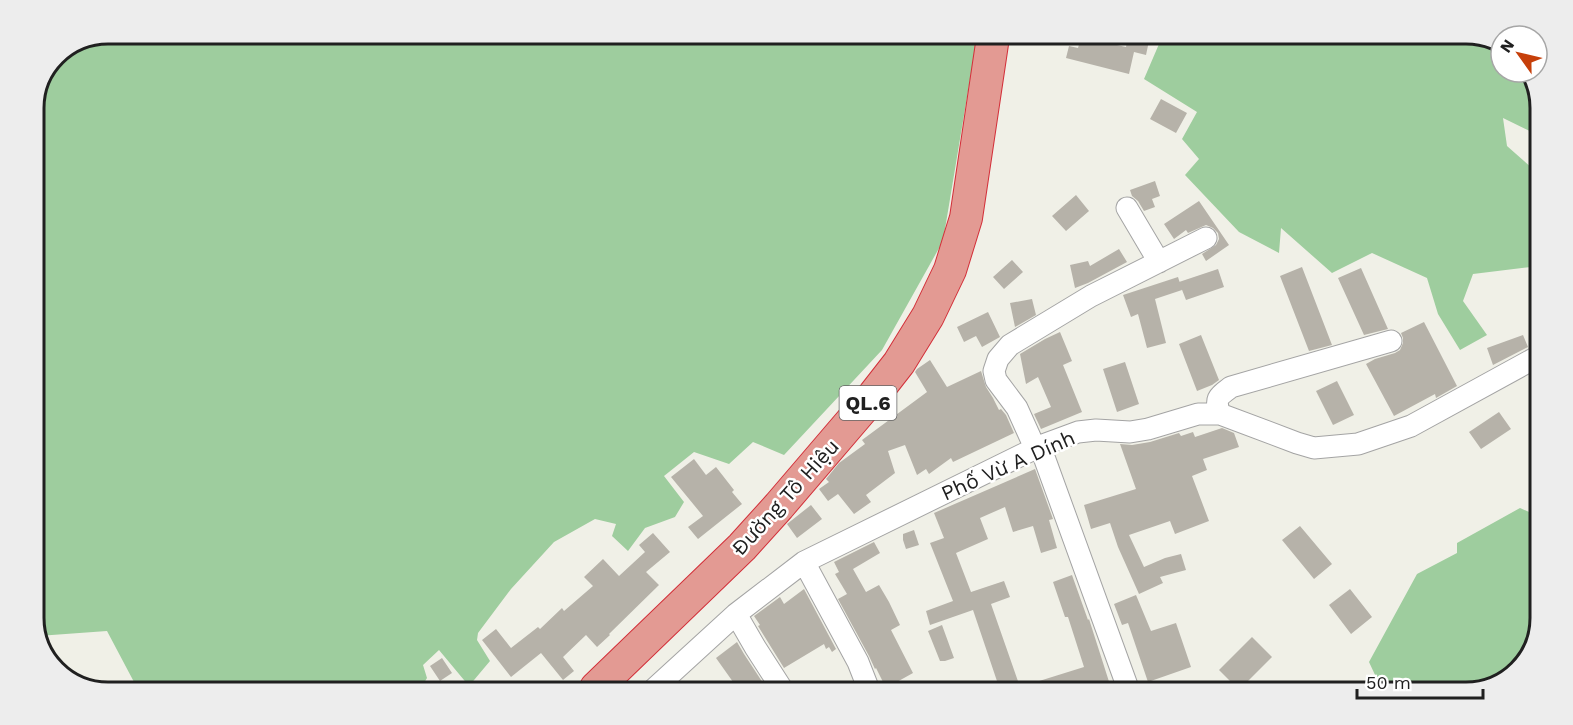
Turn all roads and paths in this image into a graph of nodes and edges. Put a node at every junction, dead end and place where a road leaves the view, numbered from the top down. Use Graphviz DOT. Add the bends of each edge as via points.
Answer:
graph roads {
  1 [pos="992,44"];
  2 [pos="1127,208"];
  3 [pos="1206,238"];
  4 [pos="1160,262"];
  5 [pos="1391,341"];
  6 [pos="1530,361"];
  7 [pos="1220,414"];
  8 [pos="1038,447"];
  9 [pos="804,562"];
  10 [pos="736,614"];
  11 [pos="603,681"];
  12 [pos="663,681"];
  13 [pos="777,681"];
  14 [pos="865,681"];
  15 [pos="1124,681"];
  1 -- 11 [label="highway, Đường Tô Hiệu / QL.6" via="966,218 950,270 928,316 874,395 779,506"];
  2 -- 4 [label="street"];
  3 -- 4 [label="street"];
  4 -- 8 [label="street" via="1091,296 1010,345 998,359 996,380"];
  5 -- 7 [label="street" via="1231,387 1219,396 1216,405"];
  6 -- 7 [label="street, Phố Vừ A Dính" via="1411,426 1358,444 1314,448"];
  7 -- 8 [label="street, Phố Vừ A Dính" via="1198,414 1130,432 1078,432"];
  8 -- 9 [label="street, Phố Vừ A Dính"];
  8 -- 15 [label="street"];
  9 -- 10 [label="street, Phố Vừ A Dính"];
  9 -- 14 [label="street"];
  10 -- 12 [label="street, Phố Vừ A Dính"];
  10 -- 13 [label="street"];
}
